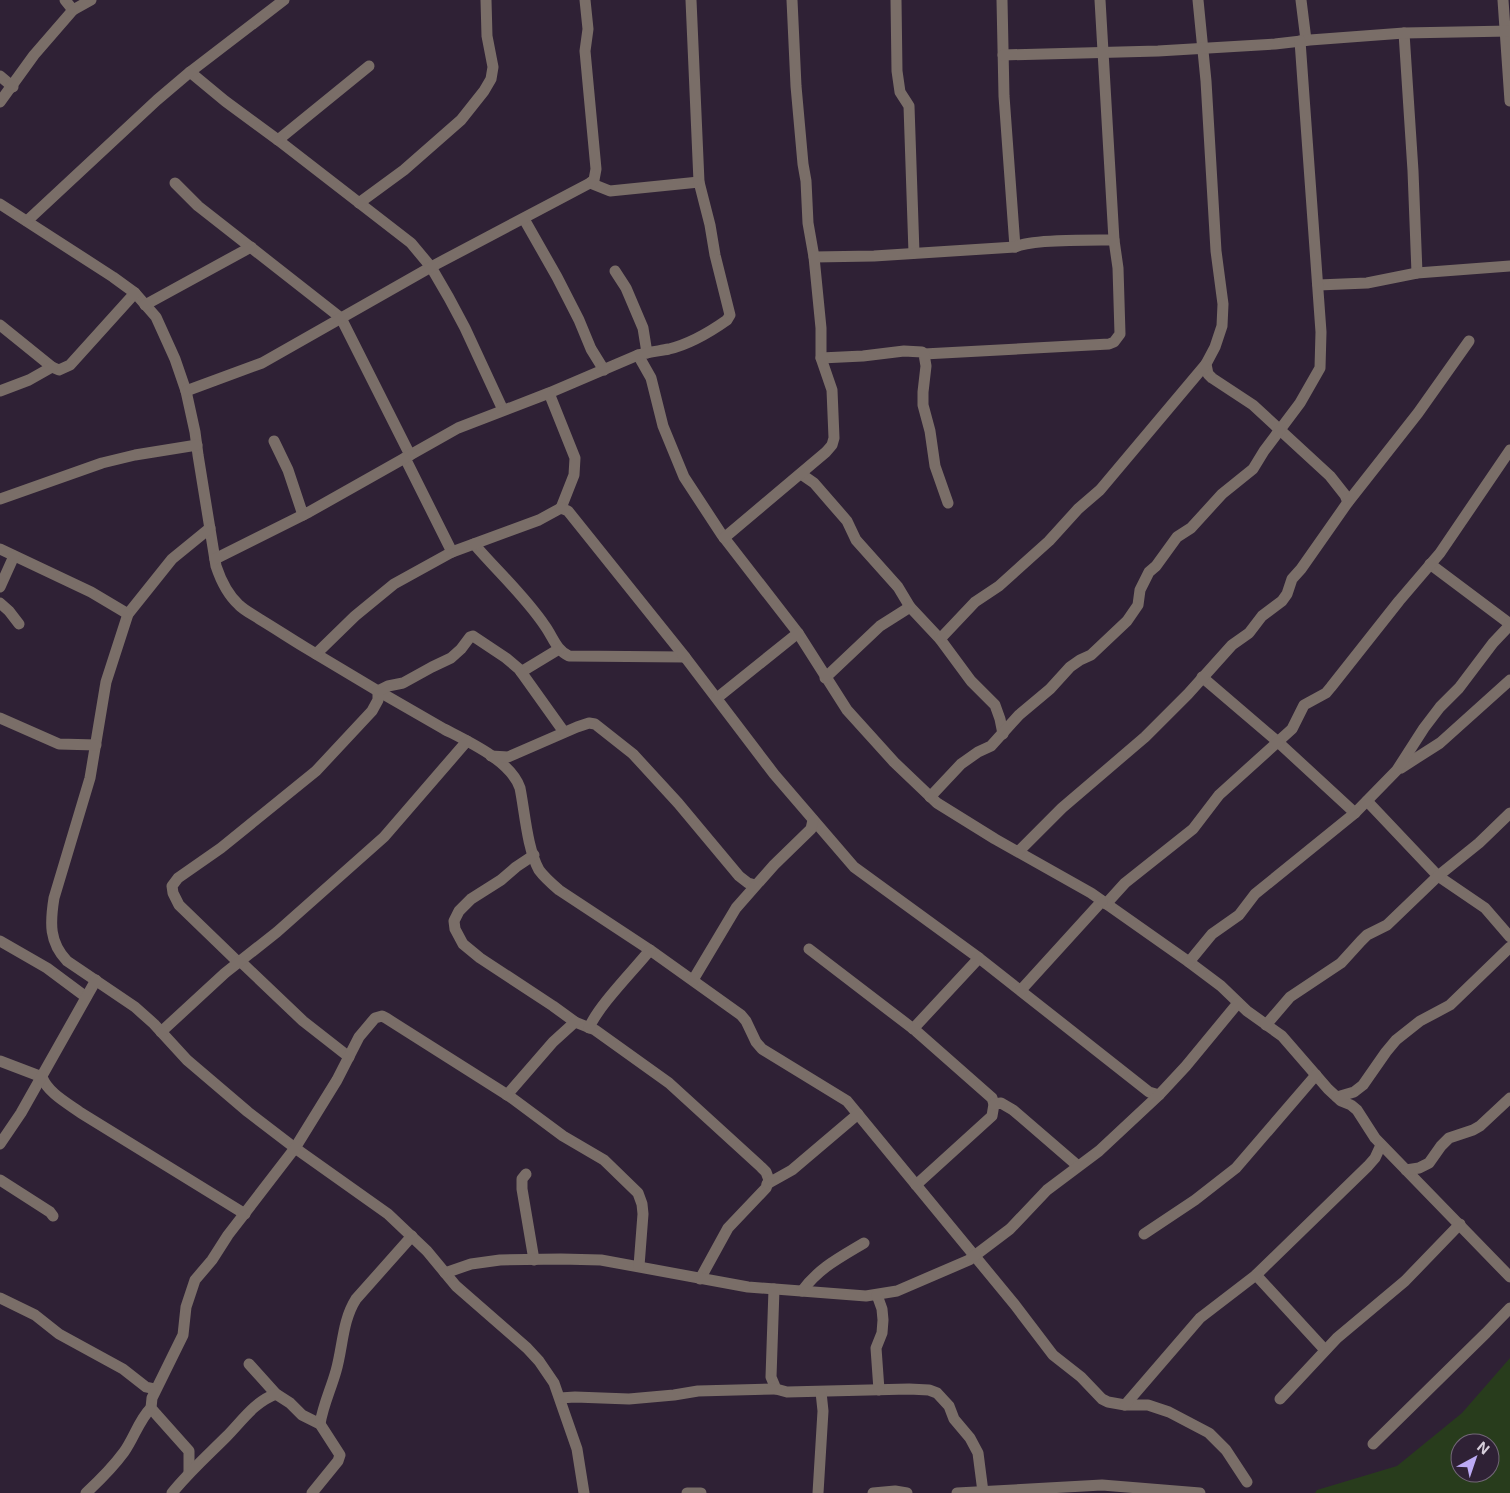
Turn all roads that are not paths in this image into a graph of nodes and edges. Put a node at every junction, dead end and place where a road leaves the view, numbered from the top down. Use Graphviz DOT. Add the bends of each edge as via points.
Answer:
graph roads {
  1 [pos="65,0"];
  2 [pos="91,0"];
  3 [pos="284,0"];
  4 [pos="486,0"];
  5 [pos="585,0"];
  6 [pos="691,0"];
  7 [pos="792,0"];
  8 [pos="896,0"];
  9 [pos="1002,0"];
  10 [pos="1100,0"];
  11 [pos="1198,0"];
  12 [pos="1301,0"];
  13 [pos="1504,0"];
  14 [pos="74,10"];
  15 [pos="1508,31"];
  16 [pos="1404,33"];
  17 [pos="1303,41"];
  18 [pos="1202,49"];
  19 [pos="1103,52"];
  20 [pos="1004,55"];
  21 [pos="370,66"];
  22 [pos="190,72"];
  23 [pos="0,76"];
  24 [pos="13,87"];
  25 [pos="1510,101"];
  26 [pos="0,102"];
  27 [pos="278,140"];
  28 [pos="699,182"];
  29 [pos="175,183"];
  30 [pos="590,183"];
  31 [pos="359,203"];
  32 [pos="0,204"];
  33 [pos="524,219"];
  34 [pos="27,221"];
  35 [pos="1114,240"];
  36 [pos="251,246"];
  37 [pos="1015,247"];
  38 [pos="914,253"];
  39 [pos="814,257"];
  40 [pos="1510,266"];
  41 [pos="431,267"];
  42 [pos="615,271"];
  43 [pos="1417,273"];
  44 [pos="1318,285"];
  45 [pos="134,293"];
  46 [pos="145,305"];
  47 [pos="341,318"];
  48 [pos="0,325"];
  49 [pos="1469,341"];
  50 [pos="642,354"];
  51 [pos="924,354"];
  52 [pos="821,358"];
  53 [pos="1206,364"];
  54 [pos="52,367"];
  55 [pos="604,370"];
  56 [pos="0,391"];
  57 [pos="186,391"];
  58 [pos="550,393"];
  59 [pos="503,410"];
  60 [pos="1280,431"];
  61 [pos="274,441"];
  62 [pos="196,445"];
  63 [pos="1510,450"];
  64 [pos="407,457"];
  65 [pos="801,474"];
  66 [pos="0,499"];
  67 [pos="1348,502"];
  68 [pos="948,503"];
  69 [pos="561,508"];
  70 [pos="304,514"];
  71 [pos="210,528"];
  72 [pos="724,538"];
  73 [pos="474,544"];
  74 [pos="0,549"];
  75 [pos="452,552"];
  76 [pos="14,556"];
  77 [pos="215,559"];
  78 [pos="1430,564"];
  79 [pos="0,587"];
  80 [pos="0,603"];
  81 [pos="910,607"];
  82 [pos="128,614"];
  83 [pos="19,624"];
  84 [pos="1510,625"];
  85 [pos="798,633"];
  86 [pos="940,639"];
  87 [pos="558,649"];
  88 [pos="316,654"];
  89 [pos="685,657"];
  90 [pos="521,672"];
  91 [pos="1202,677"];
  92 [pos="825,678"];
  93 [pos="1510,680"];
  94 [pos="378,692"];
  95 [pos="717,698"];
  96 [pos="0,718"];
  97 [pos="564,732"];
  98 [pos="1003,734"];
  99 [pos="467,741"];
  100 [pos="1278,742"];
  101 [pos="96,745"];
  102 [pos="506,761"];
  103 [pos="1397,770"];
  104 [pos="930,797"];
  105 [pos="1367,801"];
  106 [pos="1355,813"];
  107 [pos="1510,814"];
  108 [pos="815,826"];
  109 [pos="1019,851"];
  110 [pos="534,855"];
  111 [pos="1438,876"];
  112 [pos="756,885"];
  113 [pos="1104,903"];
  114 [pos="1510,938"];
  115 [pos="0,941"];
  116 [pos="1510,946"];
  117 [pos="810,949"];
  118 [pos="650,950"];
  119 [pos="59,953"];
  120 [pos="979,958"];
  121 [pos="239,961"];
  122 [pos="1189,962"];
  123 [pos="42,965"];
  124 [pos="59,976"];
  125 [pos="96,980"];
  126 [pos="693,980"];
  127 [pos="1020,990"];
  128 [pos="86,998"];
  129 [pos="1238,1002"];
  130 [pos="575,1022"];
  131 [pos="1266,1024"];
  132 [pos="590,1028"];
  133 [pos="913,1029"];
  134 [pos="161,1032"];
  135 [pos="349,1057"];
  136 [pos="0,1061"];
  137 [pos="1316,1075"];
  138 [pos="42,1077"];
  139 [pos="507,1095"];
  140 [pos="1153,1096"];
  141 [pos="1337,1097"];
  142 [pos="1510,1098"];
  143 [pos="994,1104"];
  144 [pos="858,1114"];
  145 [pos="0,1144"];
  146 [pos="1381,1145"];
  147 [pos="295,1148"];
  148 [pos="1078,1166"];
  149 [pos="1406,1170"];
  150 [pos="526,1174"];
  151 [pos="0,1180"];
  152 [pos="767,1184"];
  153 [pos="916,1185"];
  154 [pos="245,1214"];
  155 [pos="53,1216"];
  156 [pos="1460,1224"];
  157 [pos="1144,1234"];
  158 [pos="412,1236"];
  159 [pos="864,1243"];
  160 [pos="975,1257"];
  161 [pos="534,1260"];
  162 [pos="639,1266"];
  163 [pos="445,1273"];
  164 [pos="1256,1276"];
  165 [pos="1510,1277"];
  166 [pos="700,1279"];
  167 [pos="774,1289"];
  168 [pos="802,1291"];
  169 [pos="877,1295"];
  170 [pos="0,1298"];
  171 [pos="1510,1308"];
  172 [pos="1325,1350"];
  173 [pos="249,1364"];
  174 [pos="776,1389"];
  175 [pos="879,1390"];
  176 [pos="821,1392"];
  177 [pos="276,1394"];
  178 [pos="151,1395"];
  179 [pos="560,1398"];
  180 [pos="1280,1399"];
  181 [pos="1125,1405"];
  182 [pos="320,1424"];
  183 [pos="1372,1444"];
  184 [pos="189,1451"];
  185 [pos="206,1455"];
  186 [pos="189,1473"];
  187 [pos="1247,1482"];
  188 [pos="984,1492"];
  189 [pos="86,1493"];
  190 [pos="172,1493"];
  191 [pos="312,1493"];
  192 [pos="584,1493"];
  193 [pos="686,1493"];
  194 [pos="701,1493"];
  195 [pos="819,1493"];
  196 [pos="873,1493"];
  197 [pos="907,1493"];
  198 [pos="957,1493"];
  199 [pos="1200,1493"];
  1 -- 14 [label="street"];
  2 -- 14 [label="street"];
  3 -- 22 [label="street"];
  4 -- 31 [label="street" via="487,36 493,67 484,91 461,120 404,170"];
  5 -- 30 [label="street" via="588,29 585,51 596,169"];
  6 -- 28 [label="street"];
  7 -- 39 [label="street" via="796,86 808,224"];
  8 -- 38 [label="street" via="900,92 908,106"];
  9 -- 20 [label="street"];
  10 -- 19 [label="street"];
  11 -- 18 [label="street"];
  12 -- 17 [label="street"];
  13 -- 15 [label="street"];
  14 -- 24 [label="street" via="34,55"];
  15 -- 16 [label="street"];
  15 -- 25 [label="street"];
  16 -- 17 [label="street"];
  16 -- 43 [label="street"];
  17 -- 18 [label="street"];
  17 -- 44 [label="street"];
  18 -- 19 [label="street"];
  18 -- 53 [label="street" via="1215,243 1223,304 1222,326"];
  19 -- 20 [label="street"];
  19 -- 35 [label="street"];
  20 -- 37 [label="street"];
  21 -- 27 [label="street"];
  22 -- 27 [label="street"];
  22 -- 34 [label="street"];
  23 -- 24 [label="street"];
  24 -- 26 [label="street"];
  27 -- 31 [label="street"];
  28 -- 30 [label="street" via="610,191"];
  28 -- 50 [label="street" via="730,314 727,320 702,336 670,349"];
  29 -- 36 [label="street" via="198,206"];
  30 -- 33 [label="street"];
  31 -- 41 [label="street" via="411,243"];
  32 -- 34 [label="street"];
  33 -- 41 [label="street"];
  33 -- 55 [label="street"];
  34 -- 45 [label="street"];
  35 -- 37 [label="street" via="1020,244"];
  35 -- 51 [label="street" via="1120,334 1114,342"];
  36 -- 46 [label="street"];
  36 -- 47 [label="street"];
  37 -- 38 [label="street"];
  38 -- 39 [label="street"];
  39 -- 52 [label="street"];
  40 -- 43 [label="street"];
  41 -- 47 [label="street"];
  41 -- 59 [label="street" via="465,328"];
  42 -- 50 [label="street" via="643,328"];
  43 -- 44 [label="street" via="1367,283"];
  44 -- 60 [label="street" via="1320,368"];
  45 -- 46 [label="street"];
  45 -- 54 [label="street" via="70,366 59,370"];
  46 -- 57 [label="street" via="156,317"];
  47 -- 57 [label="street" via="262,363"];
  47 -- 64 [label="street"];
  48 -- 54 [label="street"];
  49 -- 67 [label="street"];
  50 -- 55 [label="street"];
  50 -- 72 [label="street" via="663,426 684,477"];
  51 -- 52 [label="street" via="904,350"];
  51 -- 68 [label="street" via="923,405 934,466"];
  52 -- 65 [label="street" via="832,390 834,438 826,452"];
  53 -- 60 [label="street" via="1212,378 1253,404"];
  53 -- 86 [label="street" via="1100,490 999,586 975,602"];
  54 -- 56 [label="street"];
  55 -- 58 [label="street"];
  57 -- 62 [label="street"];
  58 -- 59 [label="street"];
  58 -- 69 [label="street" via="575,458 574,475"];
  59 -- 64 [label="street" via="458,428"];
  60 -- 67 [label="street" via="1330,476"];
  60 -- 98 [label="street" via="1253,469 1222,494 1191,528 1177,537 1149,572 1140,590 1138,605 1127,622 1091,655 1070,667 1050,689 1019,714"];
  61 -- 70 [label="street"];
  62 -- 66 [label="street" via="102,464"];
  62 -- 71 [label="street"];
  63 -- 78 [label="street"];
  64 -- 70 [label="street"];
  64 -- 75 [label="street"];
  65 -- 72 [label="street"];
  65 -- 81 [label="street" via="814,483 847,521 856,540 898,588"];
  67 -- 91 [label="street" via="1292,579 1286,596"];
  69 -- 73 [label="street"];
  69 -- 89 [label="street" via="568,511"];
  70 -- 77 [label="street"];
  71 -- 77 [label="street"];
  71 -- 82 [label="street" via="172,559"];
  72 -- 85 [label="street"];
  73 -- 75 [label="street"];
  73 -- 87 [label="street" via="533,610"];
  74 -- 76 [label="street"];
  75 -- 88 [label="street" via="394,584"];
  76 -- 79 [label="street"];
  76 -- 82 [label="street" via="92,592"];
  77 -- 88 [label="street" via="222,582 240,606"];
  78 -- 84 [label="street"];
  78 -- 100 [label="street" via="1331,687 1304,705 1292,729"];
  80 -- 83 [label="street"];
  81 -- 86 [label="street"];
  81 -- 92 [label="street" via="880,626"];
  82 -- 101 [label="street" via="106,682"];
  84 -- 103 [label="street" via="1440,707"];
  85 -- 92 [label="street"];
  85 -- 95 [label="street"];
  86 -- 98 [label="street" via="971,681 995,705"];
  87 -- 89 [label="street" via="569,656"];
  87 -- 90 [label="street"];
  88 -- 94 [label="street"];
  89 -- 95 [label="street"];
  90 -- 94 [label="street" via="473,636 451,658"];
  90 -- 97 [label="street"];
  91 -- 100 [label="street"];
  91 -- 109 [label="street" via="1145,737 1062,808"];
  92 -- 104 [label="street" via="847,710"];
  93 -- 103 [label="street" via="1440,743"];
  94 -- 99 [label="street"];
  94 -- 121 [label="street" via="378,700 372,710 316,771 221,848 178,878 172,886 179,904"];
  95 -- 108 [label="street"];
  96 -- 101 [label="street" via="59,744"];
  97 -- 102 [label="street"];
  97 -- 112 [label="street" via="589,724 600,727 633,754 670,793 739,876"];
  98 -- 104 [label="street" via="991,746 961,764"];
  99 -- 102 [label="street"];
  99 -- 121 [label="street" via="384,837 277,932"];
  100 -- 106 [label="street"];
  100 -- 113 [label="street" via="1220,795 1193,828"];
  101 -- 119 [label="street" via="90,778 54,898 51,917"];
  102 -- 110 [label="street" via="517,779"];
  103 -- 105 [label="street"];
  104 -- 109 [label="street"];
  105 -- 106 [label="street"];
  105 -- 111 [label="street"];
  106 -- 122 [label="street" via="1255,894 1239,914 1212,934"];
  107 -- 111 [label="street"];
  108 -- 112 [label="street"];
  108 -- 120 [label="street" via="854,866"];
  109 -- 113 [label="street"];
  110 -- 118 [label="street" via="540,870 559,890"];
  110 -- 130 [label="street" via="466,904 454,921 455,929 463,944 480,958"];
  111 -- 114 [label="street" via="1485,908"];
  111 -- 131 [label="street" via="1387,925 1361,941 1341,963 1290,997"];
  112 -- 126 [label="street" via="736,908"];
  113 -- 122 [label="street"];
  113 -- 127 [label="street"];
  115 -- 123 [label="street"];
  116 -- 141 [label="street" via="1450,1005 1396,1040 1363,1085 1354,1092"];
  117 -- 133 [label="street"];
  118 -- 126 [label="street"];
  118 -- 132 [label="street" via="608,1000"];
  119 -- 123 [label="street"];
  119 -- 124 [label="street"];
  119 -- 125 [label="street"];
  120 -- 127 [label="street"];
  120 -- 133 [label="street"];
  121 -- 134 [label="street"];
  121 -- 135 [label="street" via="303,1021"];
  122 -- 129 [label="street"];
  123 -- 124 [label="street"];
  124 -- 128 [label="street"];
  125 -- 128 [label="street"];
  125 -- 134 [label="street" via="135,1007"];
  126 -- 144 [label="street" via="741,1015 762,1049 847,1101"];
  127 -- 140 [label="street"];
  128 -- 138 [label="street"];
  129 -- 131 [label="street"];
  129 -- 140 [label="street" via="1186,1066"];
  130 -- 132 [label="street"];
  130 -- 139 [label="street"];
  131 -- 137 [label="street" via="1282,1036"];
  132 -- 152 [label="street" via="669,1083 717,1125 766,1172"];
  133 -- 143 [label="street" via="986,1091"];
  134 -- 147 [label="street" via="186,1060"];
  135 -- 139 [label="street" via="368,1024 382,1016"];
  135 -- 147 [label="street"];
  136 -- 138 [label="street"];
  137 -- 141 [label="street"];
  137 -- 157 [label="street" via="1236,1168 1196,1200"];
  138 -- 145 [label="street"];
  138 -- 154 [label="street" via="59,1098 81,1113"];
  139 -- 162 [label="street" via="562,1136 604,1160 638,1193 643,1214"];
  140 -- 148 [label="street" via="1121,1132"];
  141 -- 146 [label="street" via="1361,1114"];
  142 -- 149 [label="street" via="1480,1126 1449,1138 1429,1163"];
  143 -- 148 [label="street" via="1000,1103 1013,1110"];
  143 -- 153 [label="street" via="992,1116"];
  144 -- 152 [label="street" via="792,1170"];
  144 -- 153 [label="street"];
  146 -- 149 [label="street"];
  146 -- 164 [label="street" via="1368,1166"];
  147 -- 154 [label="street"];
  147 -- 158 [label="street" via="388,1214"];
  148 -- 160 [label="street" via="1047,1190 1010,1229"];
  149 -- 156 [label="street"];
  150 -- 161 [label="street" via="522,1179 522,1190"];
  151 -- 155 [label="street"];
  152 -- 166 [label="street" via="728,1228"];
  153 -- 160 [label="street"];
  154 -- 178 [label="street" via="195,1280 186,1307 183,1335"];
  156 -- 165 [label="street"];
  156 -- 172 [label="street" via="1405,1281"];
  158 -- 163 [label="street"];
  158 -- 182 [label="street" via="350,1309"];
  159 -- 168 [label="street" via="828,1264"];
  160 -- 169 [label="street" via="907,1288"];
  160 -- 181 [label="street" via="1053,1355 1102,1399"];
  161 -- 162 [label="street" via="601,1260"];
  161 -- 163 [label="street" via="471,1264"];
  162 -- 166 [label="street"];
  163 -- 179 [label="street" via="539,1361"];
  164 -- 172 [label="street"];
  164 -- 181 [label="street" via="1200,1318"];
  166 -- 167 [label="street"];
  167 -- 168 [label="street"];
  167 -- 174 [label="street" via="771,1377"];
  168 -- 169 [label="street"];
  169 -- 175 [label="street" via="883,1320 876,1348"];
  170 -- 178 [label="street" via="123,1369"];
  171 -- 183 [label="street"];
  172 -- 180 [label="street"];
  173 -- 177 [label="street"];
  174 -- 176 [label="street"];
  174 -- 179 [label="street" via="698,1391 629,1399"];
  175 -- 176 [label="street"];
  175 -- 188 [label="street" via="929,1390 943,1398 978,1453"];
  176 -- 195 [label="street"];
  177 -- 182 [label="street" via="302,1415"];
  177 -- 185 [label="street" via="250,1411"];
  178 -- 184 [label="street"];
  178 -- 189 [label="street" via="125,1451"];
  179 -- 192 [label="street" via="577,1449"];
  181 -- 187 [label="street" via="1148,1405 1209,1433 1226,1450"];
  182 -- 191 [label="street" via="340,1455"];
  184 -- 185 [label="street"];
  184 -- 186 [label="street"];
  185 -- 186 [label="street"];
  186 -- 190 [label="street"];
  188 -- 198 [label="street"];
  188 -- 199 [label="street" via="1102,1485"];
  193 -- 194 [label="street"];
  196 -- 197 [label="street"];
}
